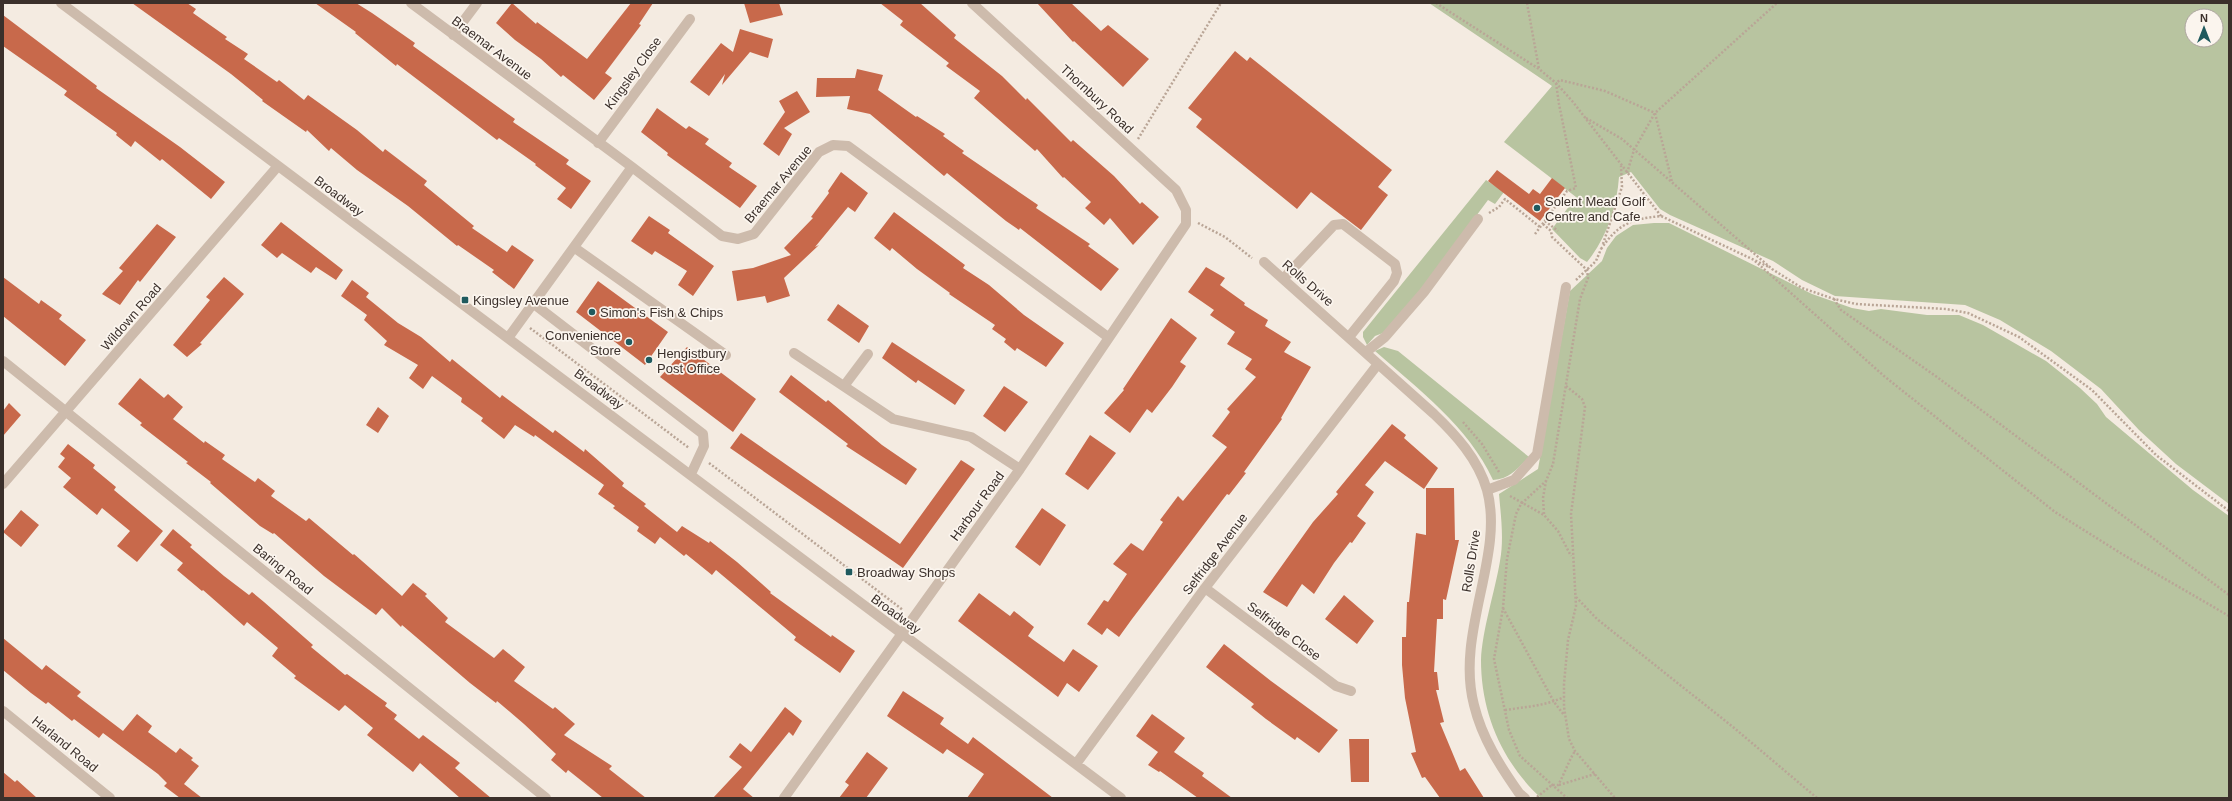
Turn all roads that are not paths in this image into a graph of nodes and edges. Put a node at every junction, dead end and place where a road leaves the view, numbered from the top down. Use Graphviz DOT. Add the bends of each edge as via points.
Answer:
graph roads {
  1 [pos="61,3"];
  2 [pos="411,3"];
  3 [pos="477,3"];
  4 [pos="972,3"];
  5 [pos="690,18"];
  6 [pos="453,35"];
  7 [pos="598,143"];
  8 [pos="278,166"];
  9 [pos="632,167"];
  10 [pos="1478,219"];
  11 [pos="1186,224"];
  12 [pos="575,248"];
  13 [pos="1264,262"];
  14 [pos="1284,278"];
  15 [pos="1566,287"];
  16 [pos="534,304"];
  17 [pos="1108,337"];
  18 [pos="1349,337"];
  19 [pos="508,338"];
  20 [pos="1366,352"];
  21 [pos="794,353"];
  22 [pos="868,354"];
  23 [pos="726,355"];
  24 [pos="3,361"];
  25 [pos="1378,364"];
  26 [pos="844,386"];
  27 [pos="68,411"];
  28 [pos="1020,469"];
  29 [pos="691,474"];
  30 [pos="3,484"];
  31 [pos="1487,490"];
  32 [pos="1205,588"];
  33 [pos="901,634"];
  34 [pos="1351,691"];
  35 [pos="3,711"];
  36 [pos="1076,764"];
  37 [pos="110,798"];
  38 [pos="546,798"];
  39 [pos="784,798"];
  40 [pos="1121,798"];
  41 [pos="1525,798"];
  1 -- 8 [label="street, Broadway"];
  2 -- 6 [label="street, Braemar Avenue"];
  3 -- 6 [label="street"];
  4 -- 11 [label="street, Thornbury Road" via="1176,190 1186,210"];
  5 -- 7 [label="street, Kingsley Close"];
  6 -- 7 [label="street, Braemar Avenue"];
  7 -- 9 [label="street, Braemar Avenue"];
  8 -- 19 [label="street, Broadway"];
  8 -- 27 [label="street, Wildown Road"];
  9 -- 12 [label="street"];
  9 -- 17 [label="street, Braemar Avenue" via="722,236 738,239 754,234 819,152 832,146 848,146"];
  10 -- 20 [label="street" via="1424,292 1386,337"];
  11 -- 17 [label="street, Harbour Road"];
  12 -- 16 [label="street"];
  12 -- 23 [label="street"];
  13 -- 14 [label="street, Rolls Drive"];
  14 -- 18 [label="street, Rolls Drive"];
  14 -- 18 [label="street" via="1334,225 1343,224 1395,264 1398,273 1394,281"];
  15 -- 31 [label="street" via="1537,454 1514,480"];
  16 -- 19 [label="street"];
  16 -- 29 [label="street" via="703,434 704,446 701,457"];
  17 -- 28 [label="street, Harbour Road"];
  18 -- 20 [label="street, Rolls Drive"];
  19 -- 29 [label="street, Broadway"];
  20 -- 25 [label="street, Rolls Drive"];
  21 -- 26 [label="street"];
  22 -- 26 [label="street"];
  24 -- 27 [label="street, Baring Road"];
  25 -- 31 [label="street, Rolls Drive" via="1457,437 1474,460"];
  25 -- 32 [label="street, Selfridge Avenue"];
  26 -- 28 [label="street" via="893,419 971,437"];
  27 -- 30 [label="street, Wildown Road"];
  27 -- 38 [label="street, Baring Road"];
  28 -- 33 [label="street, Harbour Road"];
  29 -- 33 [label="street, Broadway"];
  31 -- 41 [label="street, Rolls Drive" via="1489,543 1471,641 1473,705 1491,752"];
  32 -- 34 [label="street, Selfridge Close" via="1336,686"];
  32 -- 36 [label="street, Selfridge Avenue"];
  33 -- 36 [label="street, Broadway"];
  33 -- 39 [label="street, Harbour Road"];
  35 -- 37 [label="street, Harland Road"];
  36 -- 40 [label="street, Broadway"];
}
